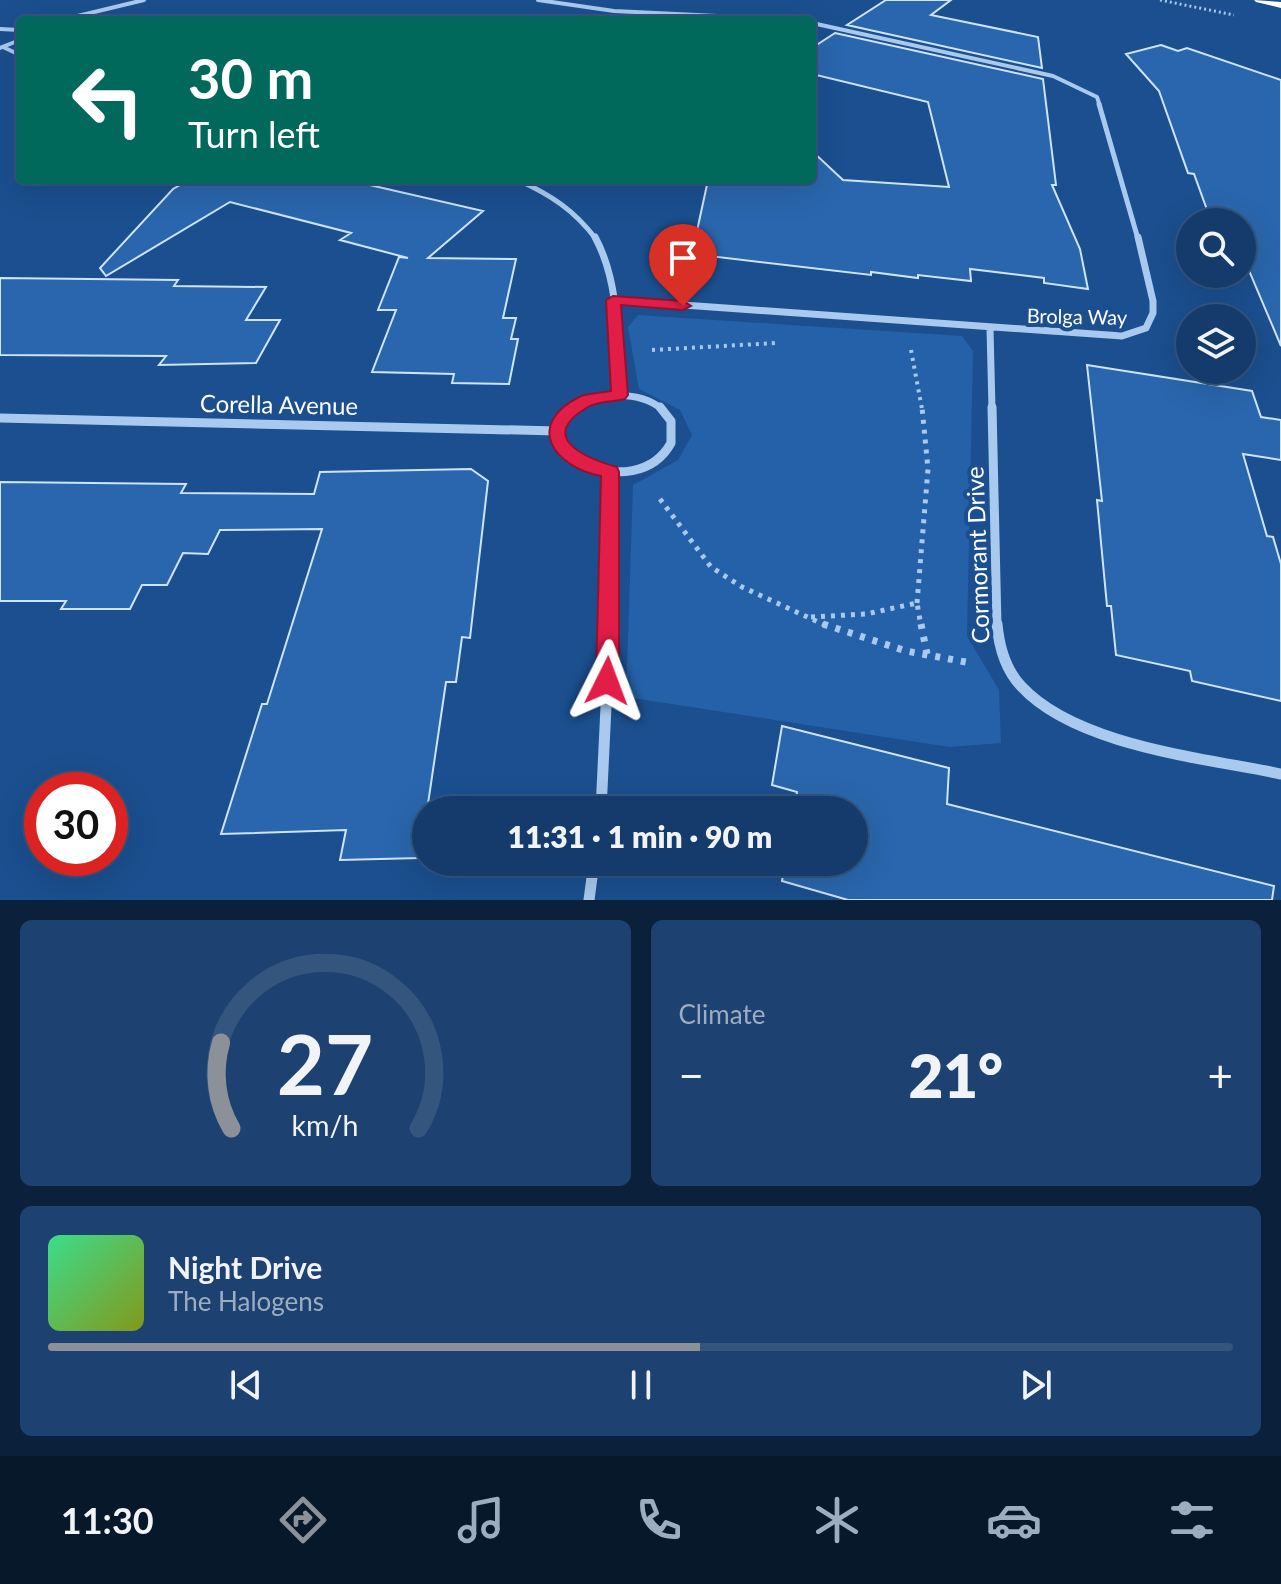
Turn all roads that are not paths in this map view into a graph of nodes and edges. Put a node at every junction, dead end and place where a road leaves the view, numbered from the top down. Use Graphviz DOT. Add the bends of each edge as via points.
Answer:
graph roads {
  1 [pos="144,0"];
  2 [pos="538,0"];
  3 [pos="1260,0"];
  4 [pos="1281,5"];
  5 [pos="78,16"];
  6 [pos="723,16"];
  7 [pos="816,24"];
  8 [pos="529,184"];
  9 [pos="613,300"];
  10 [pos="990,329"];
  11 [pos="619,395"];
  12 [pos="0,418"];
  13 [pos="557,431"];
  14 [pos="610,472"];
  15 [pos="1281,774"];
  16 [pos="602,796"];
  17 [pos="592,876"];
  18 [pos="589,900"];
  1 -- 5 [label="street"];
  2 -- 6 [label="street" via="590,9"];
  3 -- 4 [label="highway"];
  7 -- 10 [label="street, Brolga Way" via="1053,76 1097,97 1127,191 1155,316 1150,326 1129,338"];
  8 -- 9 [label="street" via="542,189 599,237 612,275"];
  9 -- 10 [label="street, Brolga Way"];
  9 -- 11 [label="street"];
  10 -- 15 [label="street, Cormorant Drive" via="997,621 999,650 1009,670 1047,710 1097,731"];
  11 -- 13 [label="street" via="585,401 562,419"];
  11 -- 14 [label="street" via="659,406 675,434 655,462"];
  12 -- 13 [label="street, Corella Avenue"];
  13 -- 14 [label="street" via="559,445 571,458"];
  14 -- 16 [label="street" via="610,657"];
  17 -- 18 [label="street"];
}
